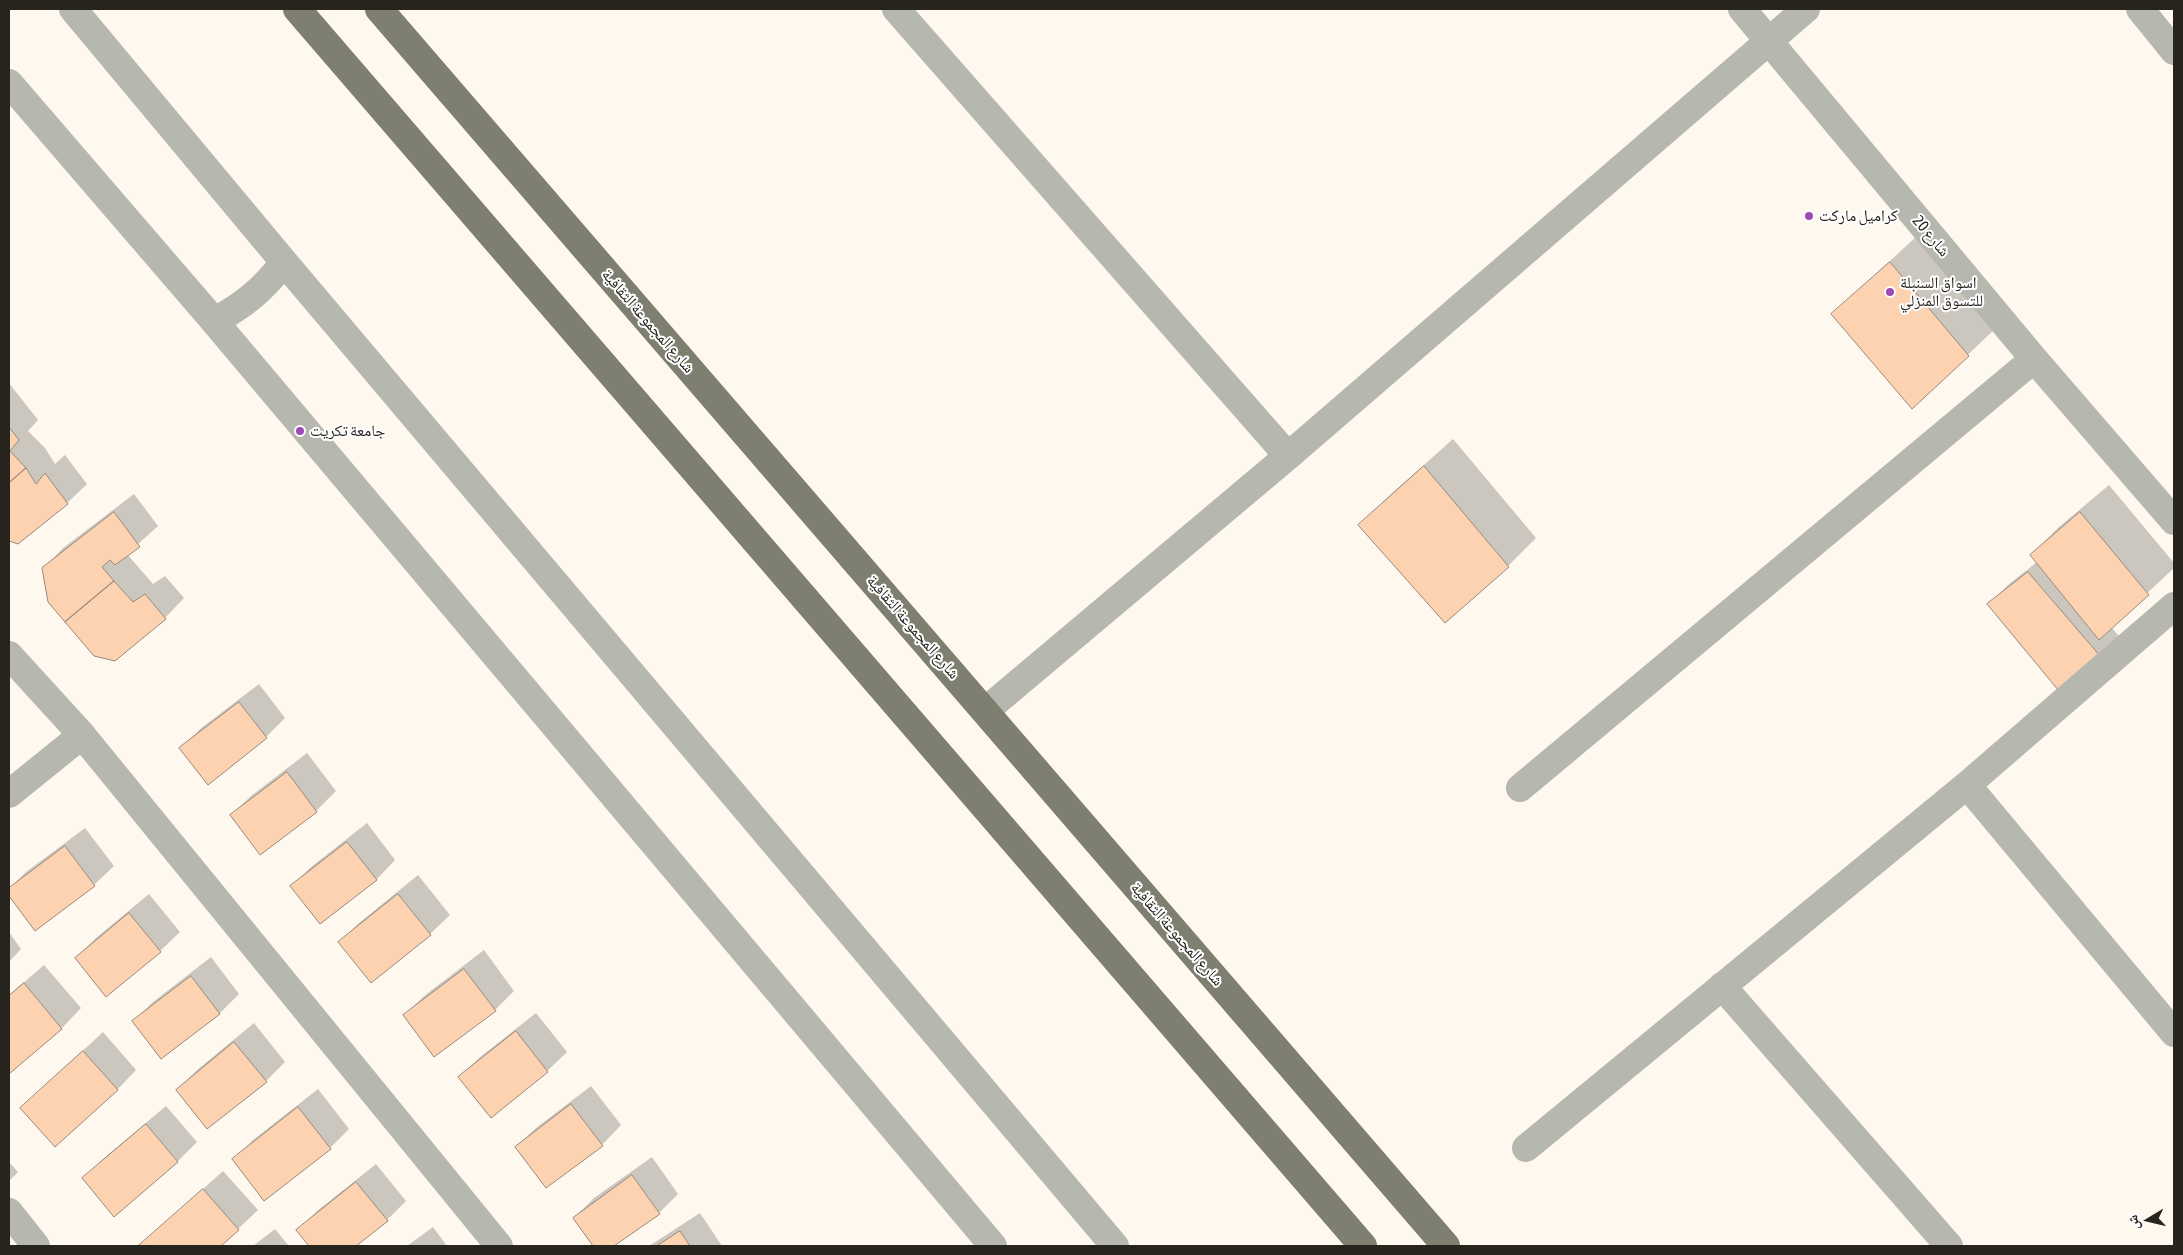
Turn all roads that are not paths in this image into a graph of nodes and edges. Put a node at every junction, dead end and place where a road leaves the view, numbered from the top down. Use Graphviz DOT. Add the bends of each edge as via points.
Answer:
graph roads {
  1 [pos="73,9"];
  2 [pos="298,9"];
  3 [pos="380,9"];
  4 [pos="896,9"];
  5 [pos="1742,9"];
  6 [pos="1806,9"];
  7 [pos="2140,9"];
  8 [pos="1768,40"];
  9 [pos="2174,51"];
  10 [pos="11,90"];
  11 [pos="284,262"];
  12 [pos="214,321"];
  13 [pos="2034,359"];
  14 [pos="1288,456"];
  15 [pos="2174,521"];
  16 [pos="2174,606"];
  17 [pos="9,655"];
  18 [pos="985,711"];
  19 [pos="82,735"];
  20 [pos="1966,786"];
  21 [pos="1520,788"];
  22 [pos="9,794"];
  23 [pos="1722,986"];
  24 [pos="2174,1033"];
  25 [pos="1526,1148"];
  26 [pos="9,1212"];
  27 [pos="36,1246"];
  28 [pos="499,1246"];
  29 [pos="993,1246"];
  30 [pos="1115,1246"];
  31 [pos="1363,1246"];
  32 [pos="1446,1246"];
  33 [pos="1949,1246"];
  1 -- 11 [label="street"];
  2 -- 31 [label="main road"];
  3 -- 18 [label="main road, شارع المجموعة الثقافية"];
  4 -- 14 [label="street"];
  5 -- 8 [label="street, شارع 20"];
  6 -- 8 [label="street"];
  7 -- 9 [label="street"];
  8 -- 13 [label="street, شارع 20"];
  8 -- 14 [label="street"];
  10 -- 12 [label="street"];
  11 -- 12 [label="street" via="253,297"];
  11 -- 30 [label="street"];
  12 -- 29 [label="street"];
  13 -- 15 [label="street, شارع 20"];
  13 -- 21 [label="street"];
  14 -- 18 [label="street"];
  16 -- 20 [label="street"];
  17 -- 19 [label="street"];
  18 -- 32 [label="main road, شارع المجموعة الثقافية"];
  19 -- 22 [label="street"];
  19 -- 28 [label="street"];
  20 -- 23 [label="street"];
  20 -- 24 [label="street"];
  23 -- 25 [label="street"];
  23 -- 33 [label="street"];
  26 -- 27 [label="street"];
}
